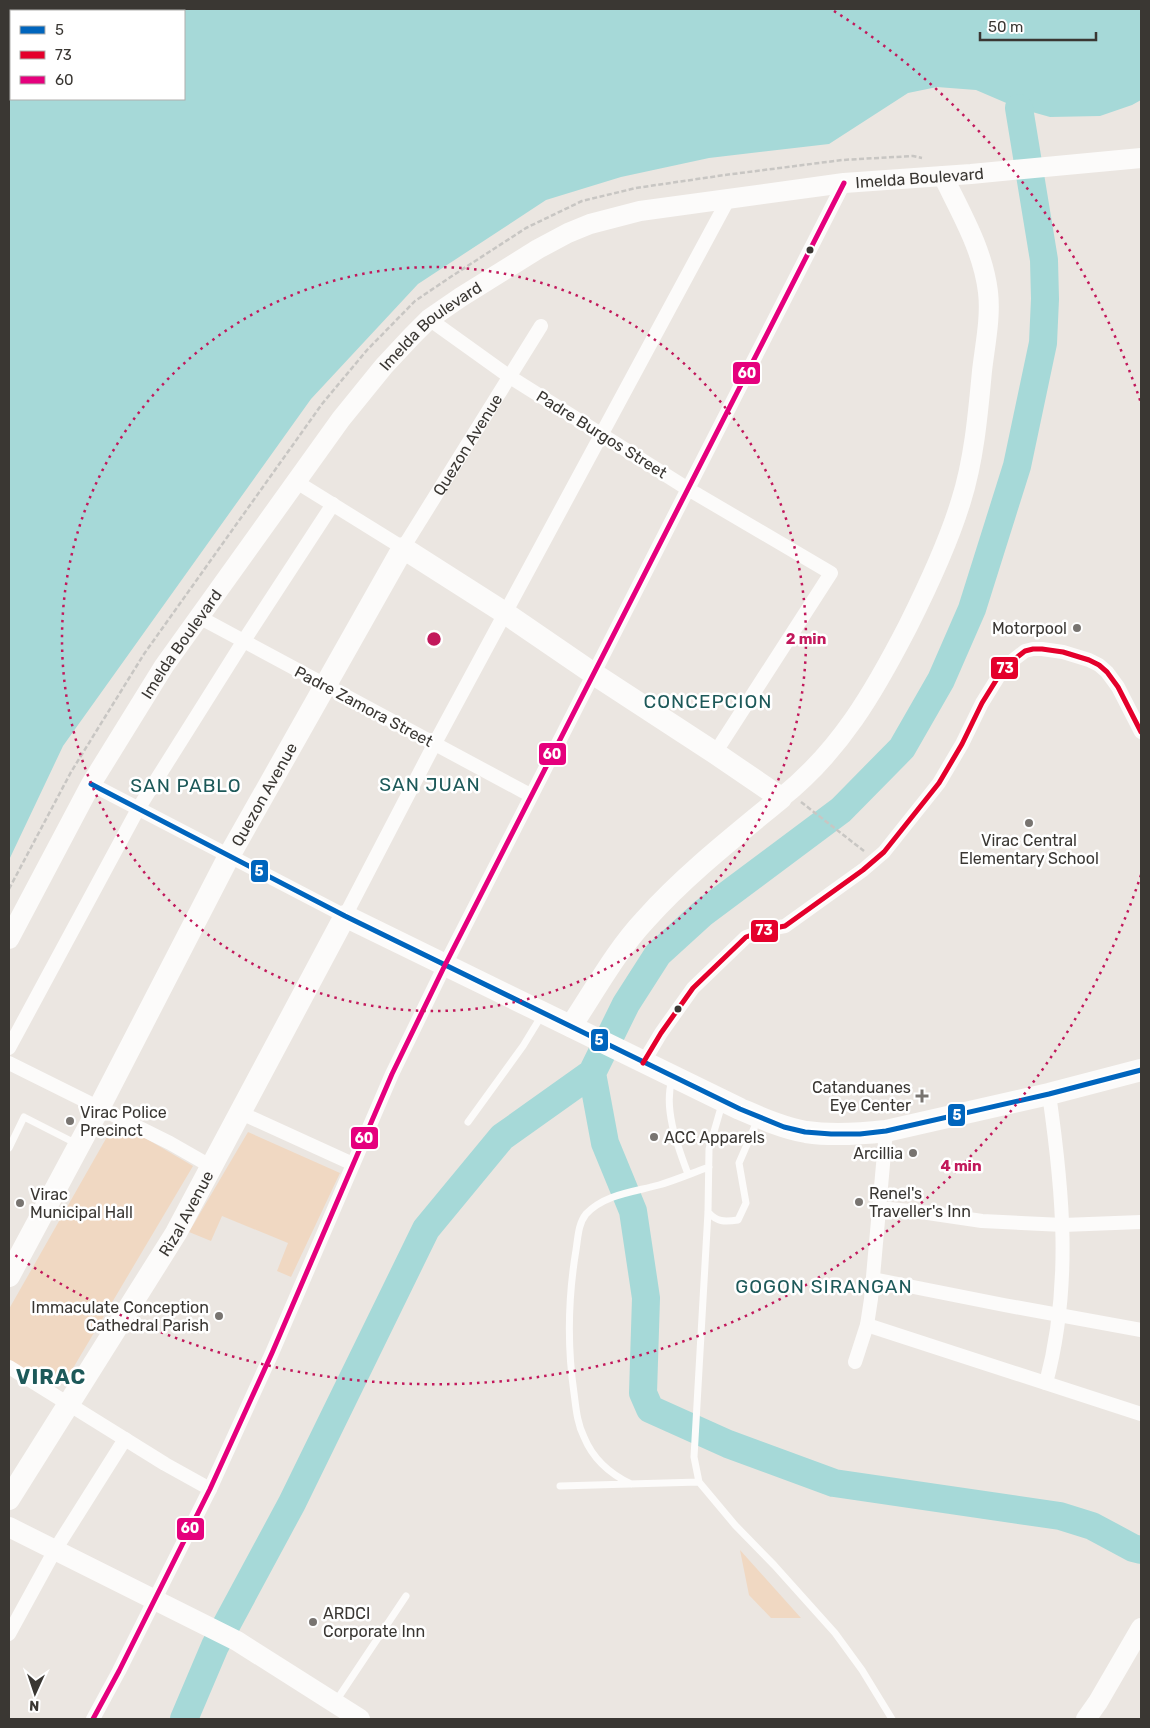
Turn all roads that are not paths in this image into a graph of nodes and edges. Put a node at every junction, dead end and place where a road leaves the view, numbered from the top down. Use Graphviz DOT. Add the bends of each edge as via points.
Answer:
graph roads {
  1 [pos="1132,159"];
  2 [pos="943,176"];
  3 [pos="844,183"];
  4 [pos="729,198"];
  5 [pos="430,319"];
  6 [pos="541,326"];
  7 [pos="510,377"];
  8 [pos="602,434"];
  9 [pos="295,481"];
  10 [pos="688,489"];
  11 [pos="332,504"];
  12 [pos="403,548"];
  13 [pos="505,612"];
  14 [pos="199,617"];
  15 [pos="243,642"];
  16 [pos="594,674"];
  17 [pos="324,685"];
  18 [pos="1141,732"];
  19 [pos="435,743"];
  20 [pos="715,753"];
  21 [pos="91,784"];
  22 [pos="530,795"];
  23 [pos="781,798"];
  24 [pos="138,809"];
  25 [pos="229,856"];
  26 [pos="345,916"];
  27 [pos="9,939"];
  28 [pos="445,965"];
  29 [pos="544,1013"];
  30 [pos="579,1030"];
  31 [pos="9,1048"];
  32 [pos="640,1060"];
  33 [pos="9,1063"];
  34 [pos="1141,1070"];
  35 [pos="673,1077"];
  36 [pos="1049,1094"];
  37 [pos="723,1101"];
  38 [pos="99,1108"];
  39 [pos="240,1113"];
  40 [pos="759,1117"];
  41 [pos="468,1122"];
  42 [pos="886,1131"];
  43 [pos="78,1145"];
  44 [pos="9,1148"];
  45 [pos="353,1164"];
  46 [pos="212,1167"];
  47 [pos="709,1167"];
  48 [pos="688,1174"];
  49 [pos="879,1208"];
  50 [pos="708,1212"];
  51 [pos="1141,1222"];
  52 [pos="1063,1225"];
  53 [pos="11,1267"];
  54 [pos="873,1279"];
  55 [pos="1059,1315"];
  56 [pos="867,1325"];
  57 [pos="1141,1330"];
  58 [pos="855,1362"];
  59 [pos="9,1367"];
  60 [pos="1046,1383"];
  61 [pos="69,1404"];
  62 [pos="1141,1414"];
  63 [pos="125,1439"];
  64 [pos="699,1482"];
  65 [pos="631,1484"];
  66 [pos="560,1486"];
  67 [pos="210,1489"];
  68 [pos="9,1499"];
  69 [pos="9,1527"];
  70 [pos="55,1550"];
  71 [pos="406,1596"];
  72 [pos="155,1600"];
  73 [pos="1141,1628"];
  74 [pos="9,1634"];
  75 [pos="334,1703"];
  76 [pos="93,1719"];
  77 [pos="360,1719"];
  78 [pos="892,1719"];
  79 [pos="1086,1719"];
  1 -- 2 [label="main road, Imelda Boulevard"];
  2 -- 3 [label="main road, Imelda Boulevard"];
  2 -- 23 [label="main road" via="973,237 988,294 980,395 962,500 921,600 883,676 852,724 802,780"];
  3 -- 4 [label="main road, Imelda Boulevard"];
  3 -- 10 [label="street"];
  4 -- 5 [label="main road, Imelda Boulevard" via="640,211 590,224 538,249"];
  4 -- 8 [label="street"];
  5 -- 7 [label="street, Padre Burgos Street"];
  5 -- 9 [label="main road, Imelda Boulevard" via="353,403"];
  6 -- 7 [label="street, Quezon Avenue"];
  7 -- 8 [label="street, Padre Burgos Street"];
  7 -- 12 [label="street, Quezon Avenue"];
  8 -- 10 [label="street, Padre Burgos Street"];
  8 -- 13 [label="street"];
  9 -- 11 [label="street"];
  9 -- 14 [label="main road, Imelda Boulevard"];
  10 -- 16 [label="street"];
  10 -- 20 [label="street, Padre Burgos Street" via="831,573"];
  11 -- 12 [label="street"];
  11 -- 15 [label="street"];
  12 -- 13 [label="main road"];
  12 -- 17 [label="main road, Quezon Avenue"];
  13 -- 16 [label="main road"];
  13 -- 19 [label="street"];
  14 -- 15 [label="street, Padre Zamora Street"];
  14 -- 21 [label="main road, Imelda Boulevard" via="164,666"];
  15 -- 17 [label="street, Padre Zamora Street"];
  15 -- 24 [label="street"];
  16 -- 20 [label="main road"];
  16 -- 22 [label="street"];
  17 -- 19 [label="street, Padre Zamora Street"];
  17 -- 25 [label="main road, Quezon Avenue"];
  18 -- 32 [label="street" via="1118,687 1099,665 1052,649 1025,651 1000,674 938,783 884,852 785,926 746,937 694,988"];
  19 -- 22 [label="street, Padre Zamora Street"];
  19 -- 26 [label="street"];
  20 -- 23 [label="main road"];
  21 -- 24 [label="street"];
  21 -- 27 [label="main road, Imelda Boulevard"];
  22 -- 28 [label="street"];
  23 -- 30 [label="main road" via="687,878 644,920 612,962"];
  24 -- 25 [label="street"];
  24 -- 31 [label="street"];
  25 -- 26 [label="street"];
  25 -- 38 [label="main road, Quezon Avenue"];
  26 -- 28 [label="main road"];
  26 -- 39 [label="main road, Rizal Avenue"];
  28 -- 29 [label="main road"];
  28 -- 45 [label="street"];
  29 -- 30 [label="main road"];
  29 -- 41 [label="lane"];
  30 -- 32 [label="main road"];
  32 -- 35 [label="main road"];
  33 -- 38 [label="street"];
  34 -- 36 [label="main road"];
  35 -- 37 [label="main road"];
  35 -- 48 [label="lane" via="669,1104 678,1150"];
  36 -- 42 [label="main road"];
  36 -- 52 [label="street"];
  37 -- 40 [label="main road"];
  37 -- 47 [label="lane" via="709,1149"];
  38 -- 43 [label="main road, Quezon Avenue"];
  38 -- 46 [label="street"];
  39 -- 45 [label="street"];
  39 -- 46 [label="main road, Rizal Avenue"];
  40 -- 42 [label="main road" via="806,1132 860,1134"];
  40 -- 50 [label="lane" via="739,1163 746,1203 738,1220 715,1219"];
  42 -- 49 [label="street"];
  43 -- 44 [label="lane" via="24,1117"];
  43 -- 53 [label="main road, Quezon Avenue"];
  45 -- 67 [label="street"];
  46 -- 61 [label="main road, Rizal Avenue" via="171,1240"];
  47 -- 48 [label="lane"];
  47 -- 50 [label="lane"];
  48 -- 65 [label="lane" via="659,1185 618,1194 588,1212 580,1225 568,1330 577,1416 592,1452 603,1465"];
  49 -- 52 [label="street" via="982,1221"];
  49 -- 54 [label="street"];
  50 -- 64 [label="lane" via="694,1457"];
  51 -- 52 [label="street"];
  52 -- 55 [label="street" via="1064,1264"];
  54 -- 55 [label="street"];
  54 -- 56 [label="street"];
  55 -- 57 [label="street"];
  55 -- 60 [label="street"];
  56 -- 58 [label="street"];
  56 -- 60 [label="street"];
  59 -- 61 [label="street"];
  60 -- 62 [label="street"];
  61 -- 63 [label="street"];
  61 -- 68 [label="main road, Rizal Avenue"];
  63 -- 67 [label="street"];
  63 -- 70 [label="street"];
  64 -- 65 [label="lane"];
  64 -- 78 [label="lane" via="835,1633"];
  65 -- 66 [label="lane"];
  67 -- 72 [label="street"];
  69 -- 70 [label="main road"];
  70 -- 72 [label="main road"];
  70 -- 74 [label="street"];
  71 -- 75 [label="lane"];
  72 -- 75 [label="main road" via="237,1641"];
  72 -- 76 [label="street"];
  73 -- 79 [label="main road"];
  75 -- 77 [label="main road"];
}
